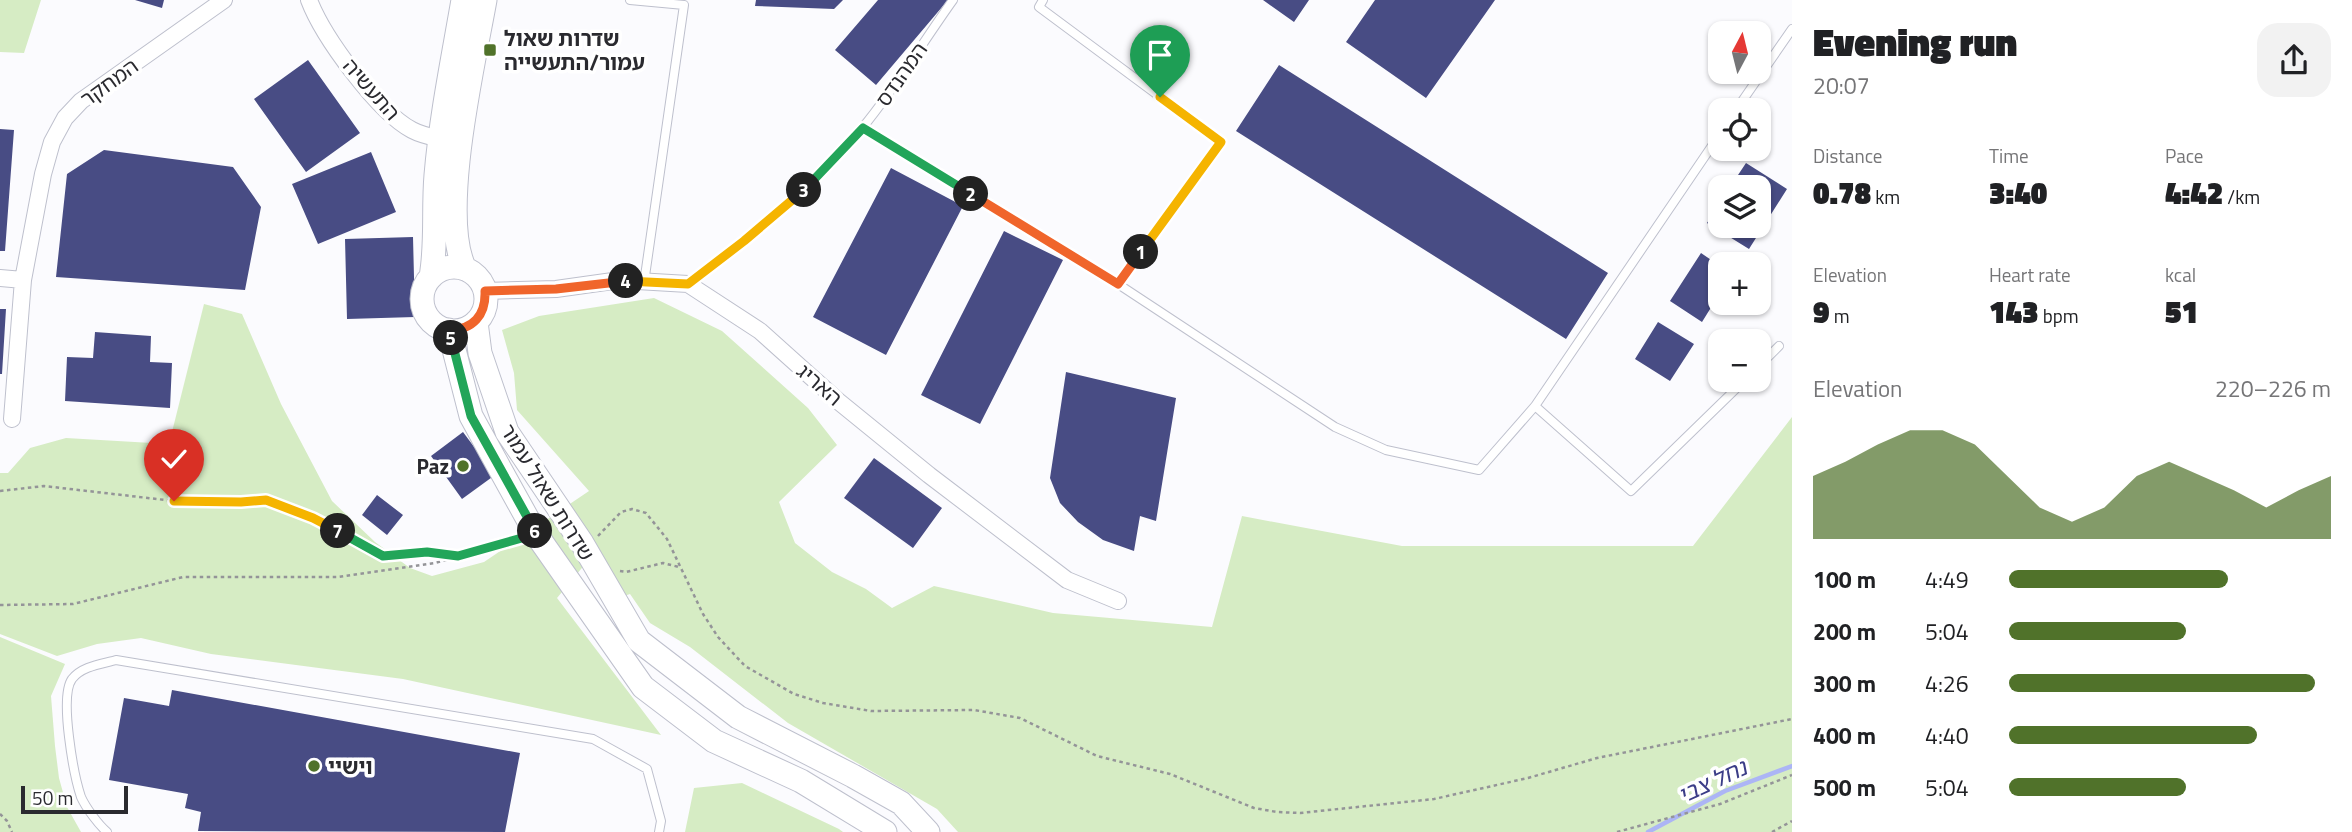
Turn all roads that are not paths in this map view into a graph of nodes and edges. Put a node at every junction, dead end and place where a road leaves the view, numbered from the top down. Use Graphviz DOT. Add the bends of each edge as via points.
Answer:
graph roads {
  1 [pos="224,0"];
  2 [pos="309,0"];
  3 [pos="463,0"];
  4 [pos="485,0"];
  5 [pos="630,0"];
  6 [pos="953,0"];
  7 [pos="1043,0"];
  8 [pos="1792,29"];
  9 [pos="1744,98"];
  10 [pos="863,128"];
  11 [pos="451,141"];
  12 [pos="1708,152"];
  13 [pos="465,269"];
  14 [pos="431,277"];
  15 [pos="0,278"];
  16 [pos="23,280"];
  17 [pos="644,283"];
  18 [pos="688,284"];
  19 [pos="1118,284"];
  20 [pos="485,291"];
  21 [pos="476,322"];
  22 [pos="449,330"];
  23 [pos="1779,346"];
  24 [pos="1771,354"];
  25 [pos="1733,392"];
  26 [pos="1535,406"];
  27 [pos="12,419"];
  28 [pos="1118,601"];
  29 [pos="107,832"];
  30 [pos="659,832"];
  31 [pos="885,832"];
  32 [pos="928,832"];
  1 -- 16 [label="street, המחקר" via="80,101 65,118 43,174"];
  2 -- 11 [label="street, התעשיה" via="332,42 380,104 414,131"];
  3 -- 11 [label="street"];
  4 -- 11 [label="street"];
  5 -- 17 [label="lane" via="684,5"];
  6 -- 10 [label="lane, המהנדס"];
  7 -- 19 [label="lane" via="1039,8 1221,142"];
  8 -- 9 [label="lane"];
  10 -- 18 [label="lane, המהנדס" via="810,184"];
  10 -- 19 [label="lane"];
  11 -- 13 [label="street" via="456,238"];
  11 -- 14 [label="street" via="433,208"];
  12 -- 26 [label="lane"];
  13 -- 14 [label="street" via="444,269"];
  13 -- 20 [label="street"];
  14 -- 22 [label="street" via="423,290 424,312 430,321"];
  15 -- 16 [label="street"];
  16 -- 27 [label="street, המחקר"];
  17 -- 18 [label="street"];
  17 -- 20 [label="street" via="620,280 556,289"];
  18 -- 28 [label="street, האריג" via="760,331 929,475 1067,580"];
  19 -- 26 [label="lane" via="1335,427 1386,450 1479,470"];
  20 -- 21 [label="street"];
  21 -- 22 [label="street"];
  21 -- 32 [label="street, שדרות שאול עמור" via="480,353 507,432 582,543 639,641 738,717 901,803"];
  22 -- 31 [label="street, שדרות שאול עמור" via="471,416 536,534 643,687 714,741 801,780"];
  23 -- 24 [label="lane"];
  25 -- 26 [label="lane" via="1632,491"];
  29 -- 30 [label="lane" via="82,798 67,724 67,695 72,679 90,667 117,660 593,739 647,769 661,821"];
}
